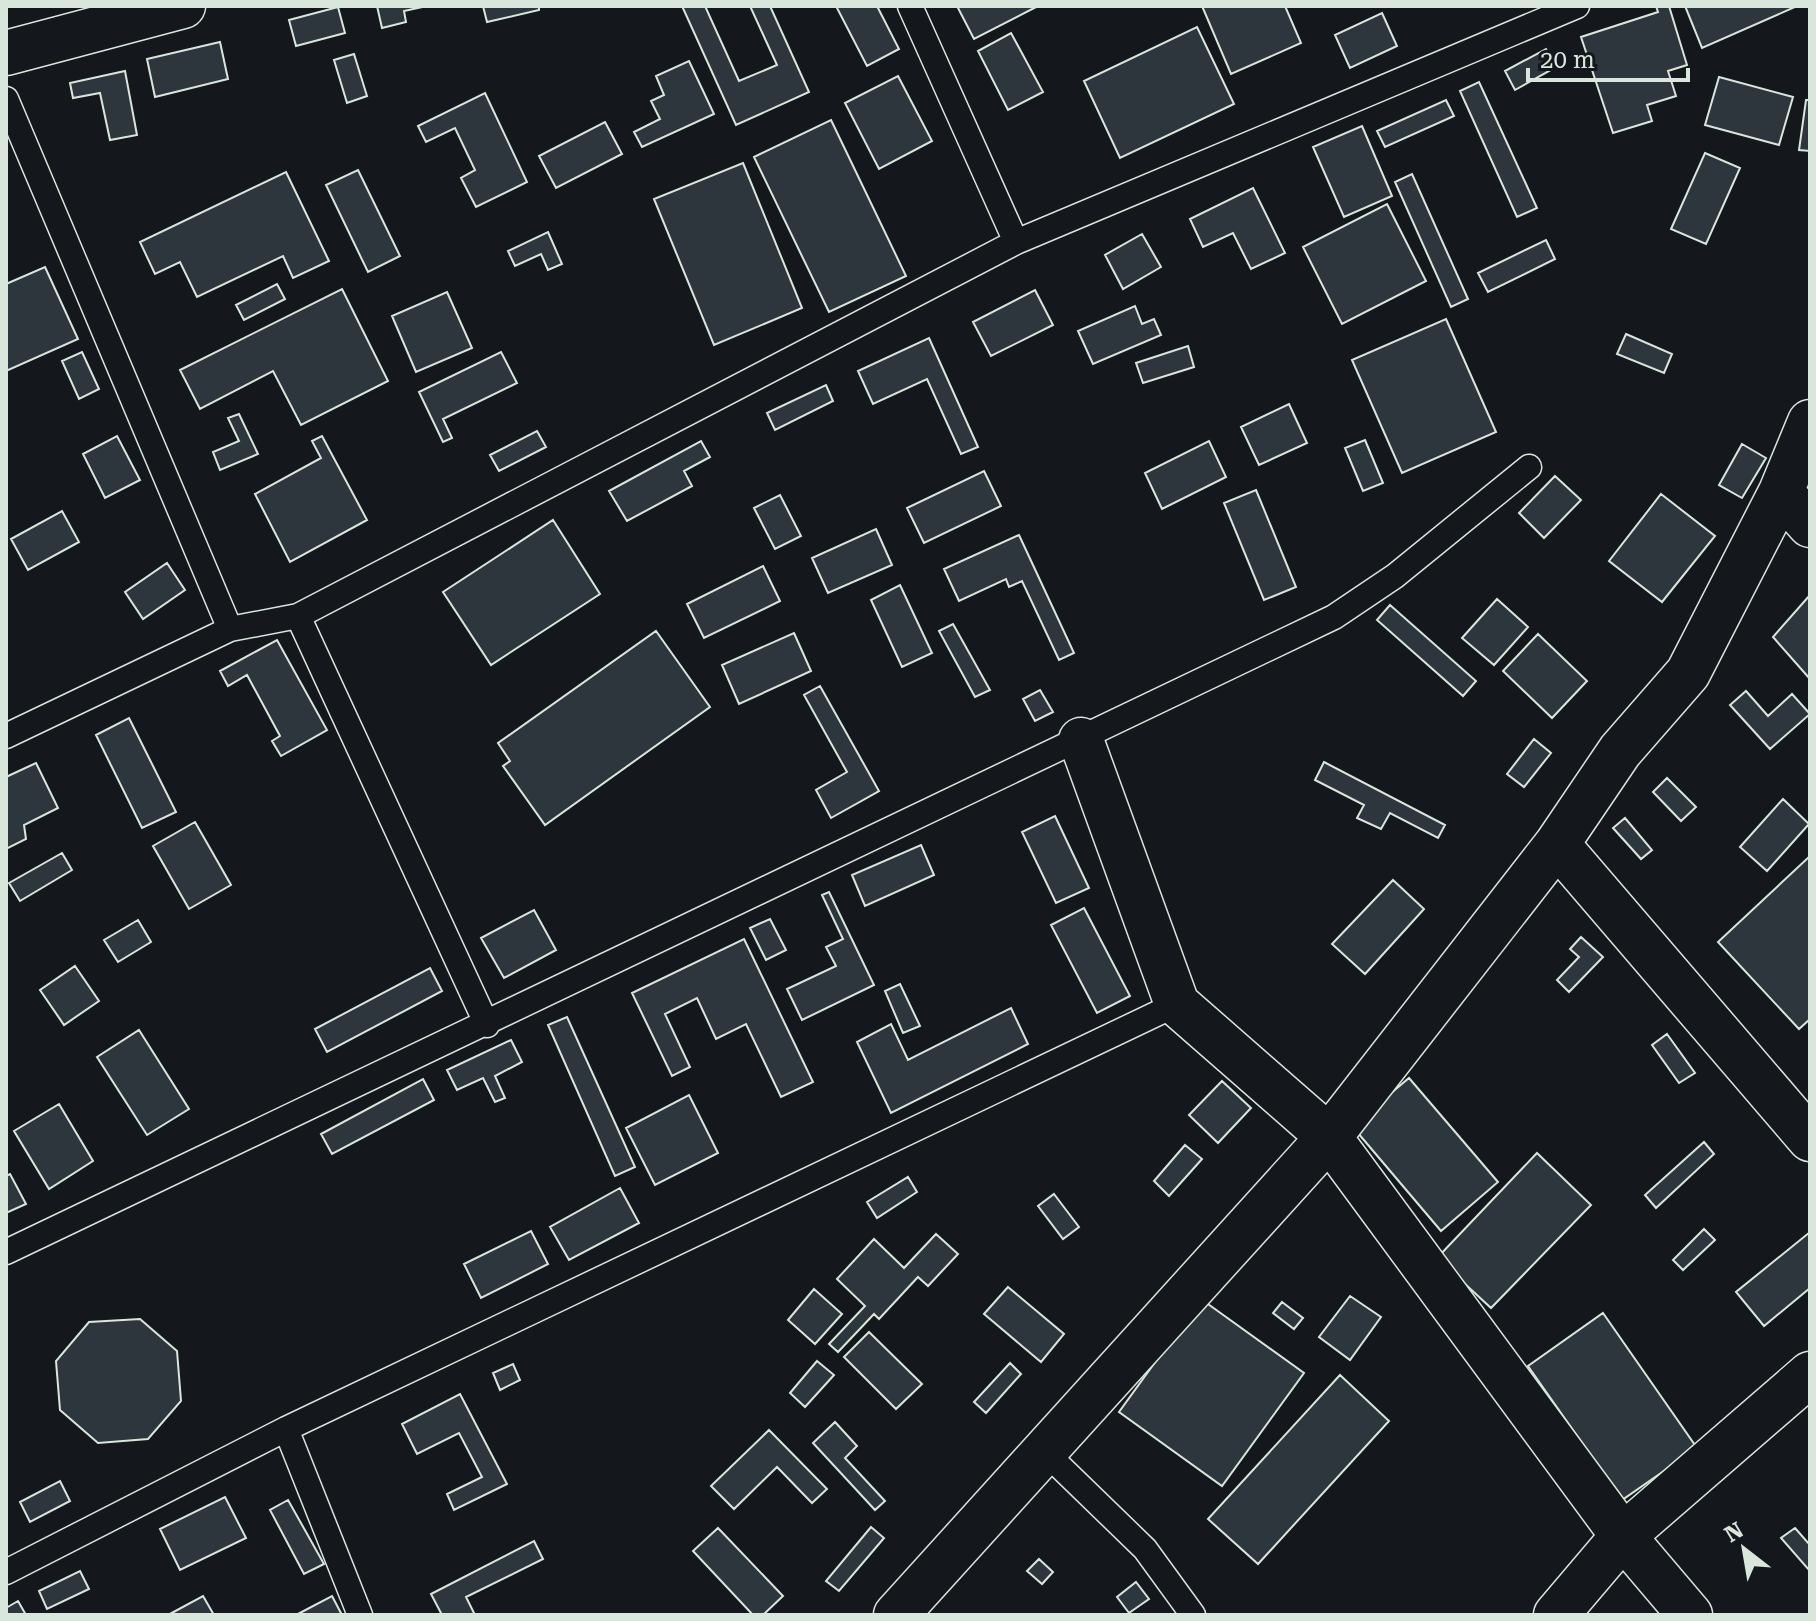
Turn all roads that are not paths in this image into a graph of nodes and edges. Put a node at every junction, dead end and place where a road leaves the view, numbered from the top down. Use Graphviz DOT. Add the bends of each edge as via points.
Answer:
graph roads {
  1 [pos="183,6"];
  2 [pos="910,6"];
  3 [pos="1577,6"];
  4 [pos="6,53"];
  5 [pos="6,99"];
  6 [pos="1016,242"];
  7 [pos="1810,422"];
  8 [pos="1529,467"];
  9 [pos="1781,492"];
  10 [pos="1810,525"];
  11 [pos="298,616"];
  12 [pos="230,629"];
  13 [pos="6,736"];
  14 [pos="1081,740"];
  15 [pos="1557,844"];
  16 [pos="1177,1004"];
  17 [pos="487,1025"];
  18 [pos="1329,1137"];
  19 [pos="1810,1139"];
  20 [pos="6,1252"];
  21 [pos="1810,1374"];
  22 [pos="286,1429"];
  23 [pos="1044,1451"];
  24 [pos="1623,1536"];
  25 [pos="6,1572"];
  26 [pos="360,1615"];
  27 [pos="896,1615"];
  28 [pos="1193,1615"];
  29 [pos="1556,1615"];
  30 [pos="1690,1615"];
  1 -- 4 [label="street"];
  2 -- 6 [label="lane"];
  3 -- 6 [label="lane"];
  5 -- 12 [label="lane"];
  6 -- 11 [label="lane"];
  7 -- 9 [label="street"];
  8 -- 14 [label="lane" via="1395,576 1334,617"];
  9 -- 10 [label="street"];
  9 -- 15 [label="street" via="1688,673 1620,751"];
  11 -- 12 [label="lane"];
  11 -- 17 [label="lane"];
  12 -- 13 [label="lane"];
  14 -- 16 [label="street"];
  14 -- 17 [label="lane"];
  15 -- 18 [label="street"];
  15 -- 19 [label="street"];
  16 -- 18 [label="street"];
  16 -- 22 [label="lane"];
  17 -- 20 [label="lane"];
  18 -- 23 [label="street"];
  18 -- 24 [label="street"];
  21 -- 24 [label="street"];
  22 -- 25 [label="lane"];
  22 -- 26 [label="lane"];
  23 -- 27 [label="street"];
  23 -- 28 [label="lane" via="1145,1549"];
  24 -- 29 [label="street"];
  24 -- 30 [label="street"];
}
